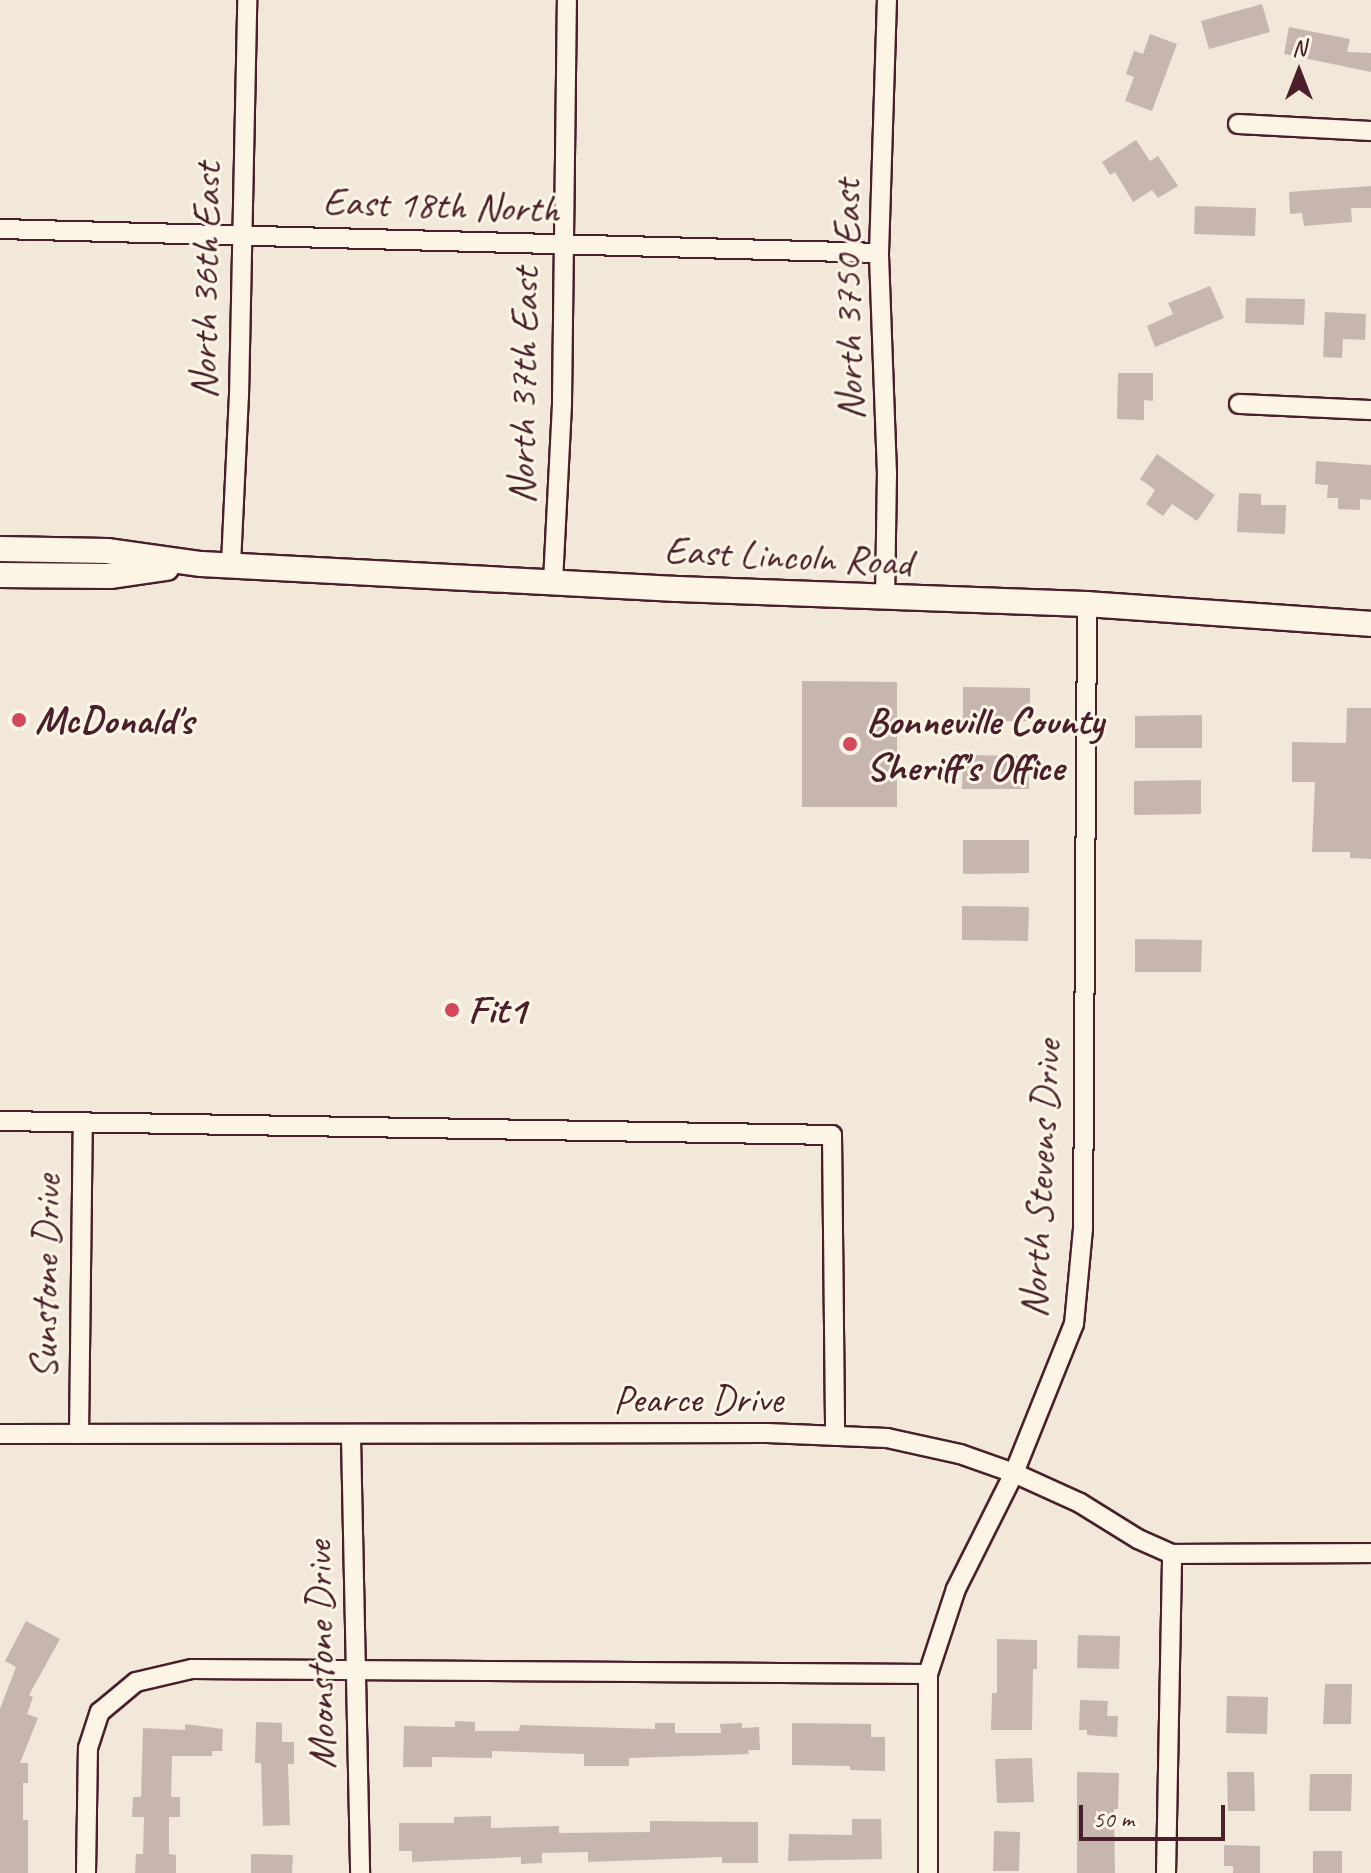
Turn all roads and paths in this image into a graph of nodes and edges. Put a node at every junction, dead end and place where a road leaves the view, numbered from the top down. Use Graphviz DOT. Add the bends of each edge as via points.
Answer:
graph roads {
  1 [pos="247,0"];
  2 [pos="567,0"];
  3 [pos="887,0"];
  4 [pos="1238,124"];
  5 [pos="1371,131"];
  6 [pos="0,229"];
  7 [pos="241,236"];
  8 [pos="562,245"];
  9 [pos="879,253"];
  10 [pos="1239,404"];
  11 [pos="1371,410"];
  12 [pos="0,549"];
  13 [pos="201,564"];
  14 [pos="231,564"];
  15 [pos="0,575"];
  16 [pos="553,582"];
  17 [pos="885,599"];
  18 [pos="1087,604"];
  19 [pos="1371,624"];
  20 [pos="0,1121"];
  21 [pos="83,1122"];
  22 [pos="0,1434"];
  23 [pos="79,1434"];
  24 [pos="835,1436"];
  25 [pos="351,1437"];
  26 [pos="1014,1473"];
  27 [pos="1371,1553"];
  28 [pos="1172,1554"];
  29 [pos="357,1670"];
  30 [pos="928,1674"];
  31 [pos="86,1873"];
  32 [pos="360,1873"];
  33 [pos="928,1873"];
  34 [pos="1166,1873"];
  1 -- 7 [label="street, North 36th East"];
  2 -- 8 [label="street, North 37th East"];
  3 -- 9 [label="street, North 3750 East"];
  4 -- 5 [label="street"];
  6 -- 7 [label="street, East 18th North"];
  7 -- 8 [label="street, East 18th North"];
  7 -- 14 [label="street, North 36th East"];
  8 -- 9 [label="street, East 18th North"];
  8 -- 16 [label="street, North 37th East" via="562,402"];
  9 -- 17 [label="street, North 3750 East" via="887,474"];
  10 -- 11 [label="street"];
  12 -- 13 [label="main road, East Lincoln Road" via="107,551"];
  13 -- 14 [label="main road, East Lincoln Road"];
  13 -- 15 [label="main road, East Lincoln Road" via="110,576"];
  14 -- 16 [label="main road, East Lincoln Road"];
  16 -- 17 [label="main road, East Lincoln Road"];
  17 -- 18 [label="main road, East Lincoln Road"];
  18 -- 19 [label="main road, East Lincoln Road"];
  18 -- 26 [label="street, North Stevens Drive" via="1083,1228 1074,1324"];
  20 -- 21 [label="street"];
  21 -- 23 [label="street, Sunstone Drive"];
  21 -- 24 [label="street" via="832,1135"];
  22 -- 23 [label="street, Pearce Drive"];
  23 -- 25 [label="street, Pearce Drive"];
  24 -- 25 [label="street, Pearce Drive"];
  24 -- 26 [label="street, Pearce Drive" via="887,1438"];
  25 -- 29 [label="street, Moonstone Drive"];
  26 -- 28 [label="street, Pearce Drive"];
  26 -- 30 [label="street, North Stevens Drive" via="956,1589"];
  27 -- 28 [label="street, Pearce Drive"];
  28 -- 34 [label="street"];
  29 -- 30 [label="street"];
  29 -- 31 [label="street" via="192,1669 136,1682 100,1712 88,1748"];
  29 -- 32 [label="street, Moonstone Drive"];
  30 -- 33 [label="street, North Stevens Drive"];
}
